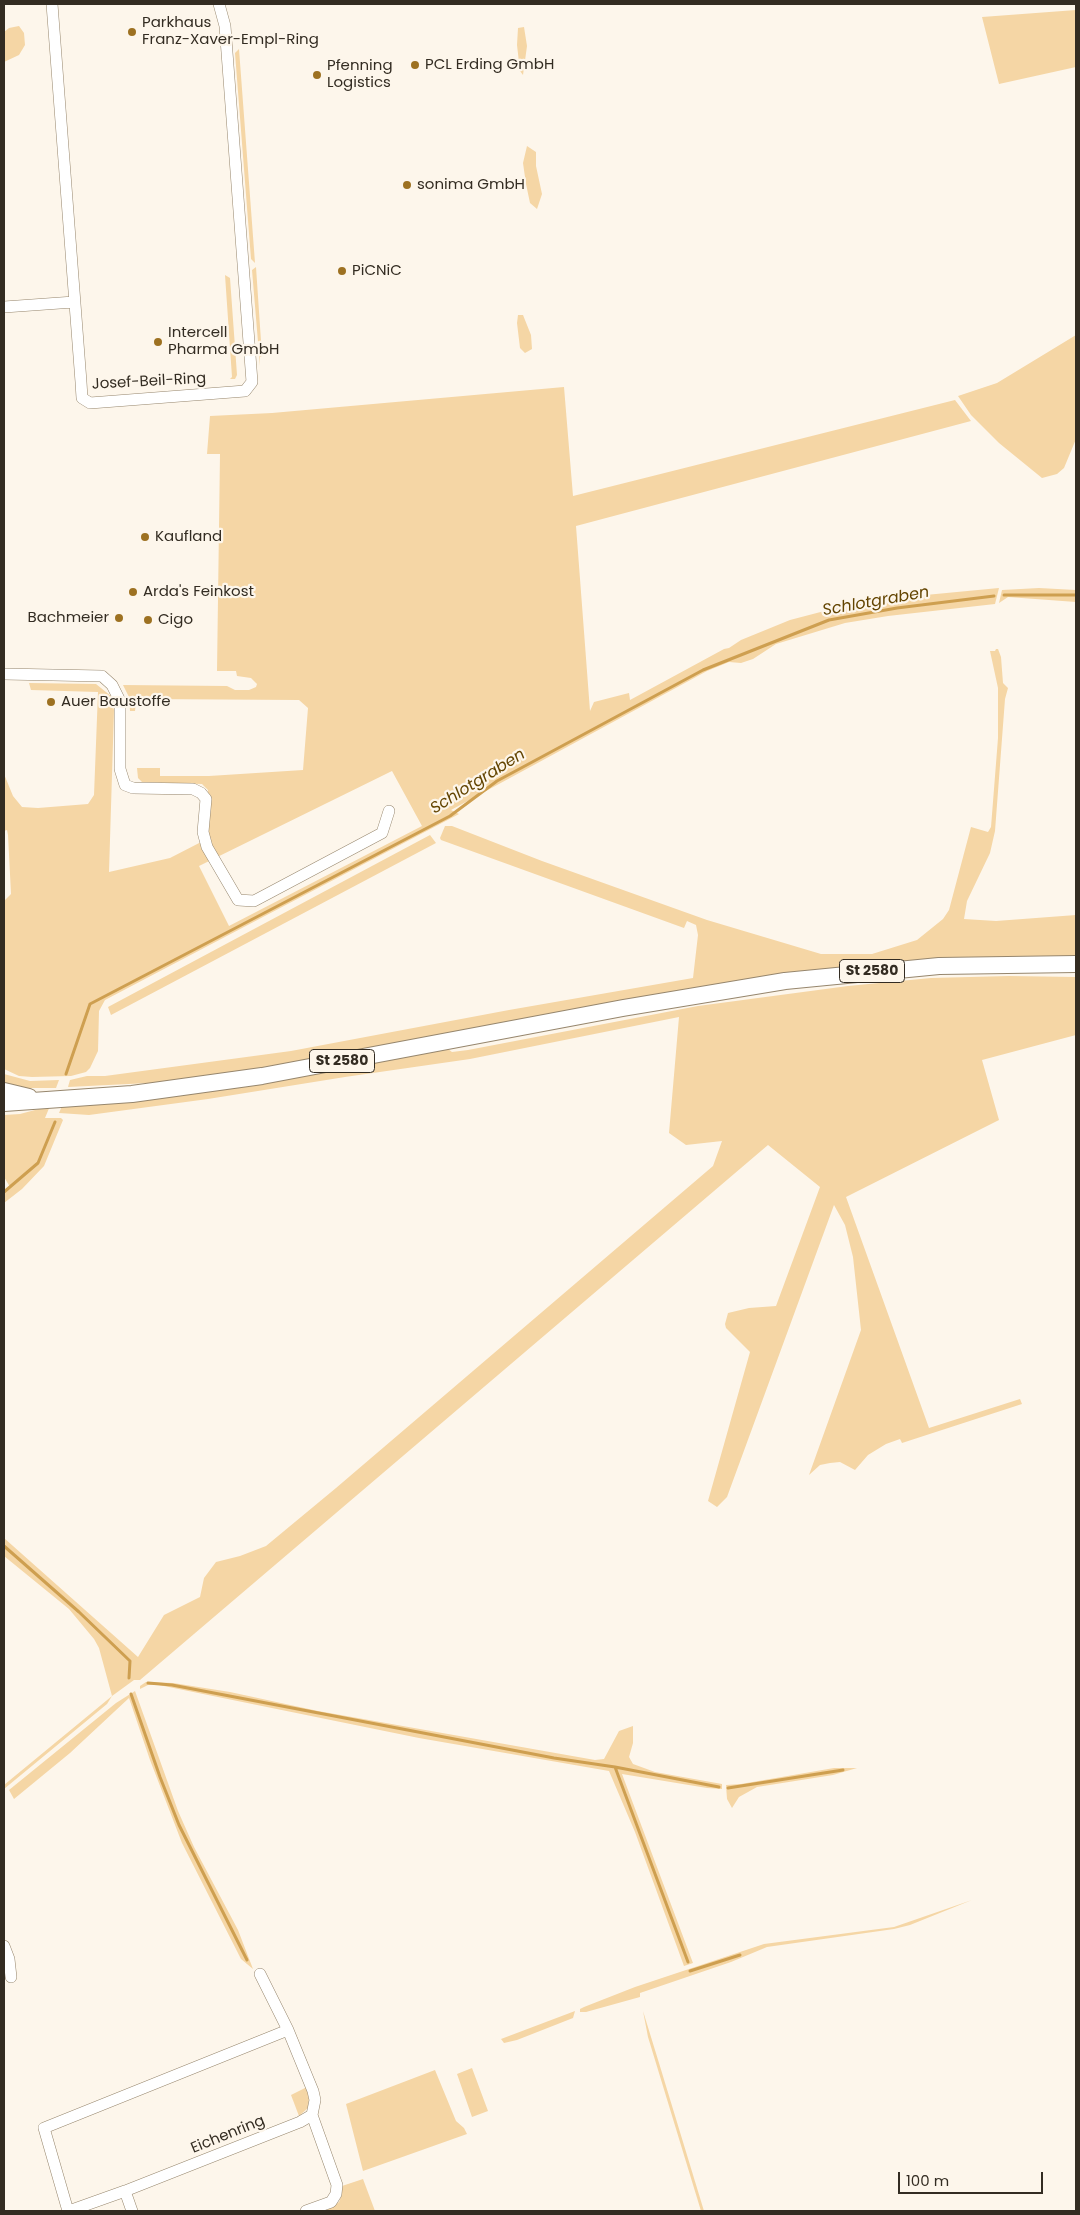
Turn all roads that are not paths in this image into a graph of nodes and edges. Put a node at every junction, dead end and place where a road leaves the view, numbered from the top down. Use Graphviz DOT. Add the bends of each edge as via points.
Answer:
graph roads {
  1 [pos="52,4"];
  2 [pos="219,4"];
  3 [pos="228,4"];
  4 [pos="224,26"];
  5 [pos="74,302"];
  6 [pos="4,307"];
  7 [pos="4,674"];
  8 [pos="389,811"];
  9 [pos="1076,964"];
  10 [pos="4,1091"];
  11 [pos="43,1101"];
  12 [pos="4,1104"];
  13 [pos="4,1946"];
  14 [pos="260,1974"];
  15 [pos="11,1977"];
  16 [pos="288,2030"];
  17 [pos="312,2115"];
  18 [pos="125,2191"];
  19 [pos="68,2211"];
  20 [pos="132,2211"];
  21 [pos="306,2211"];
  1 -- 5 [label="street, Josef-Beil-Ring"];
  2 -- 4 [label="street, Josef-Beil-Ring"];
  3 -- 4 [label="street, Josef-Beil-Ring"];
  4 -- 5 [label="street, Josef-Beil-Ring" via="252,382 244,391 90,403 82,398"];
  5 -- 6 [label="street"];
  7 -- 8 [label="street" via="102,676 112,684 120,701 120,769 125,785 133,788 193,789 201,793 206,799 203,832 207,847 238,900 254,901 382,833"];
  9 -- 11 [label="highway, St 2580" via="939,966 786,981 623,1008 262,1076 132,1094"];
  10 -- 11 [label="highway, St 2580"];
  11 -- 12 [label="highway, St 2580"];
  13 -- 15 [label="street"];
  14 -- 16 [label="street"];
  16 -- 17 [label="street" via="314,2091"];
  16 -- 19 [label="street, Eichenring" via="44,2128"];
  17 -- 18 [label="street, Eichenring"];
  17 -- 21 [label="street" via="338,2185 331,2202"];
  18 -- 19 [label="street, Eichenring"];
  18 -- 20 [label="street"];
}
